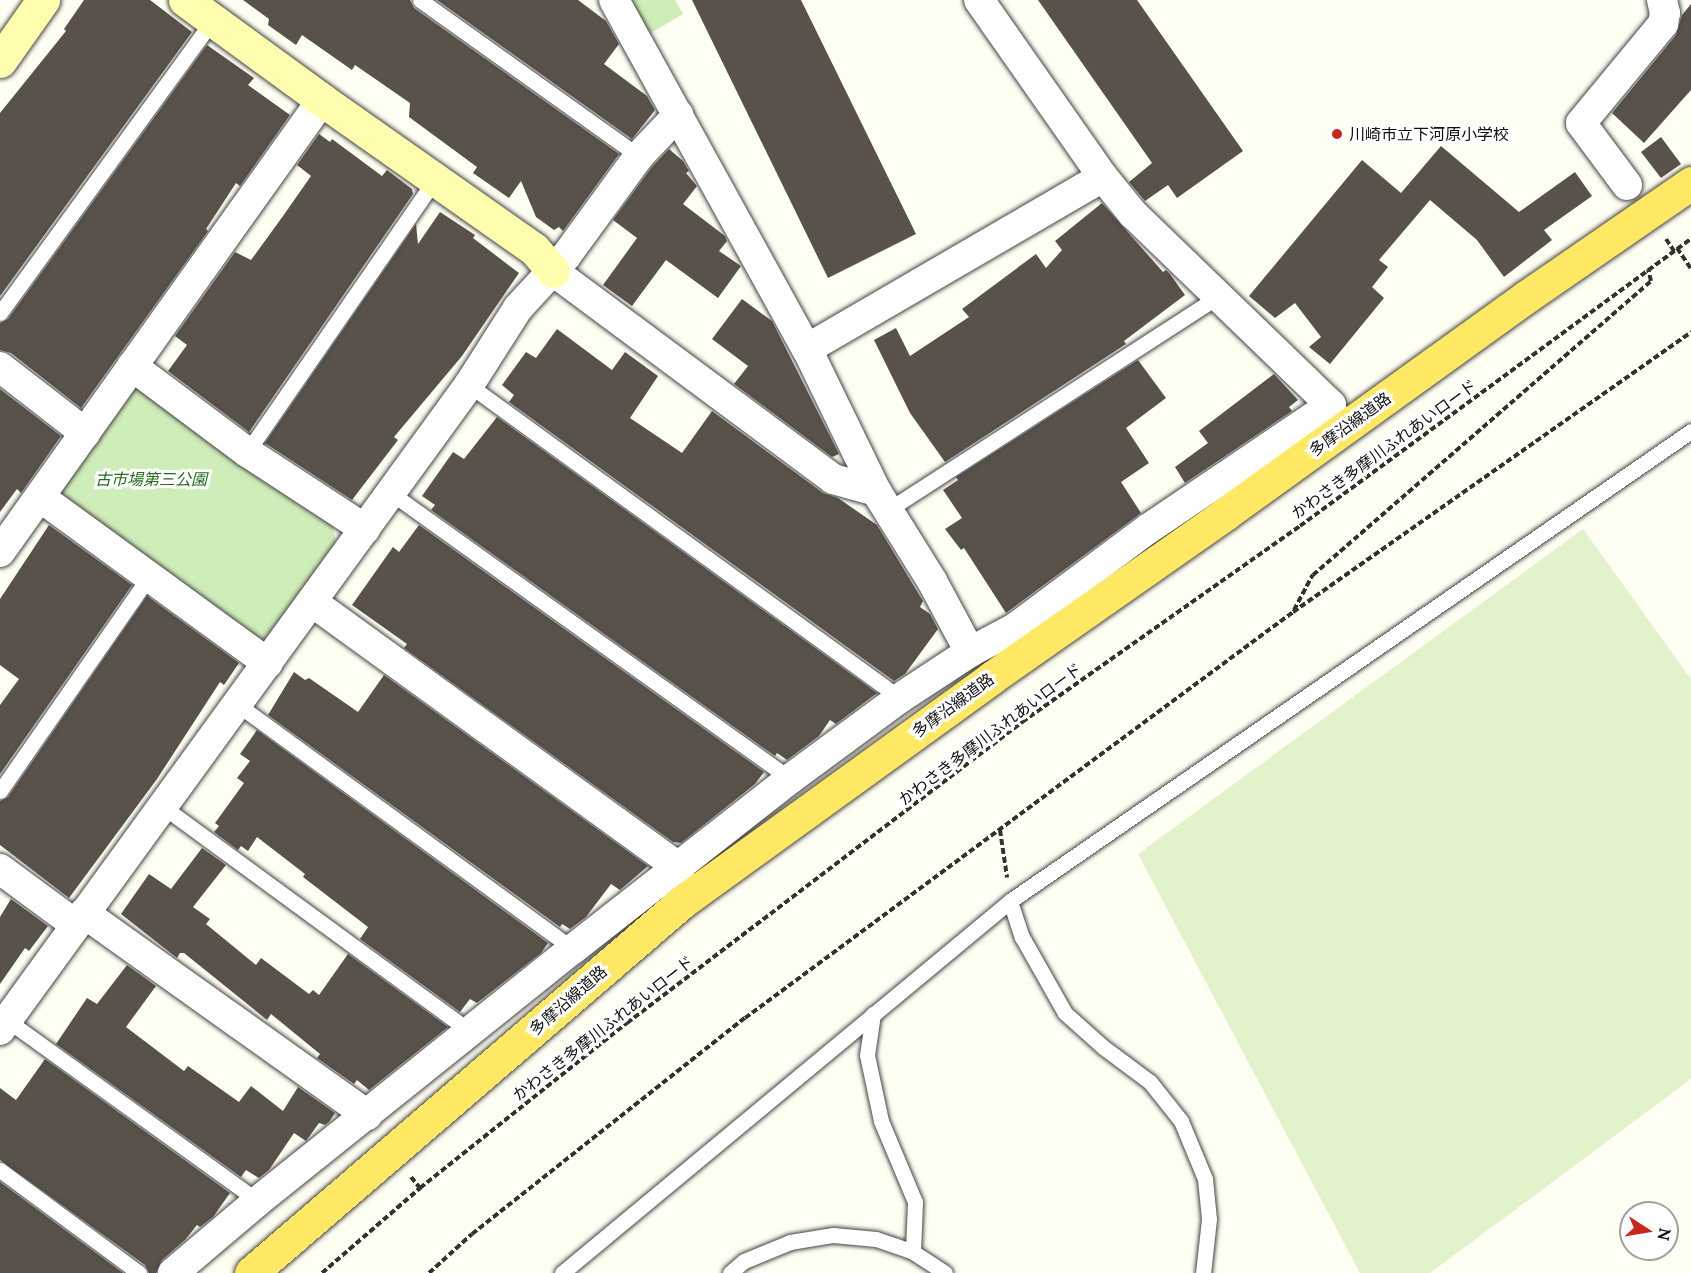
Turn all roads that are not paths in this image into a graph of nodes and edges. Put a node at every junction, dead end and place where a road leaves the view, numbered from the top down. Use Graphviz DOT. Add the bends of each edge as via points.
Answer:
graph roads {
  1 [pos="43,0"];
  2 [pos="185,0"];
  3 [pos="420,0"];
  4 [pos="614,0"];
  5 [pos="980,0"];
  6 [pos="1662,0"];
  7 [pos="212,21"];
  8 [pos="0,61"];
  9 [pos="322,100"];
  10 [pos="678,115"];
  11 [pos="639,156"];
  12 [pos="1103,177"];
  13 [pos="435,179"];
  14 [pos="1691,183"];
  15 [pos="1627,185"];
  16 [pos="553,271"];
  17 [pos="1217,297"];
  18 [pos="0,313"];
  19 [pos="807,349"];
  20 [pos="132,366"];
  21 [pos="0,368"];
  22 [pos="470,385"];
  23 [pos="1691,431"];
  24 [pos="85,433"];
  25 [pos="247,452"];
  26 [pos="391,493"];
  27 [pos="40,497"];
  28 [pos="882,501"];
  29 [pos="365,529"];
  30 [pos="0,552"];
  31 [pos="149,577"];
  32 [pos="312,602"];
  33 [pos="970,652"];
  34 [pos="268,663"];
  35 [pos="900,698"];
  36 [pos="237,704"];
  37 [pos="790,779"];
  38 [pos="0,791"];
  39 [pos="162,806"];
  40 [pos="680,868"];
  41 [pos="0,870"];
  42 [pos="1010,901"];
  43 [pos="80,919"];
  44 [pos="573,949"];
  45 [pos="873,1014"];
  46 [pos="4,1025"];
  47 [pos="471,1032"];
  48 [pos="367,1115"];
  49 [pos="0,1170"];
  50 [pos="258,1201"];
  51 [pos="913,1252"];
  52 [pos="139,1273"];
  53 [pos="172,1273"];
  54 [pos="251,1273"];
  55 [pos="562,1273"];
  56 [pos="730,1273"];
  57 [pos="945,1273"];
  58 [pos="1203,1273"];
  1 -- 8 [label="street"];
  2 -- 7 [label="street"];
  3 -- 11 [label="lane"];
  4 -- 10 [label="street"];
  5 -- 12 [label="street"];
  6 -- 15 [label="street" via="1663,24 1581,123"];
  7 -- 9 [label="street"];
  7 -- 18 [label="lane"];
  9 -- 13 [label="street"];
  9 -- 20 [label="street"];
  10 -- 11 [label="street"];
  10 -- 19 [label="street"];
  11 -- 16 [label="street"];
  12 -- 17 [label="street" via="1133,214"];
  12 -- 19 [label="street"];
  13 -- 16 [label="street" via="534,249"];
  13 -- 25 [label="lane"];
  14 -- 54 [label="main road, 多摩沿線道路" via="991,678 682,902"];
  16 -- 22 [label="street" via="518,308"];
  16 -- 28 [label="street" via="833,479"];
  17 -- 28 [label="lane"];
  17 -- 33 [label="street" via="1331,405 1148,529 1015,628"];
  19 -- 28 [label="street"];
  20 -- 24 [label="street"];
  20 -- 25 [label="street"];
  21 -- 24 [label="street"];
  22 -- 26 [label="street"];
  22 -- 35 [label="lane"];
  23 -- 42 [label="lane"];
  24 -- 27 [label="street"];
  25 -- 29 [label="street"];
  26 -- 29 [label="street"];
  26 -- 37 [label="lane"];
  27 -- 30 [label="street"];
  27 -- 31 [label="street"];
  28 -- 33 [label="street"];
  29 -- 32 [label="street"];
  31 -- 34 [label="street"];
  31 -- 38 [label="lane"];
  32 -- 34 [label="street"];
  32 -- 40 [label="street"];
  33 -- 35 [label="street"];
  34 -- 36 [label="street"];
  35 -- 37 [label="street"];
  36 -- 39 [label="street"];
  36 -- 44 [label="lane"];
  37 -- 40 [label="street"];
  39 -- 43 [label="street"];
  39 -- 47 [label="lane"];
  40 -- 44 [label="street"];
  41 -- 43 [label="street"];
  42 -- 45 [label="lane"];
  42 -- 58 [label="lane" via="1022,937 1065,1013 1150,1082 1181,1121 1205,1179 1209,1219"];
  43 -- 46 [label="street"];
  43 -- 48 [label="street"];
  44 -- 47 [label="street"];
  45 -- 51 [label="lane" via="867,1055 881,1121 915,1202"];
  45 -- 55 [label="lane"];
  46 -- 50 [label="lane"];
  47 -- 48 [label="street"];
  48 -- 50 [label="street"];
  49 -- 52 [label="lane"];
  50 -- 53 [label="street"];
  51 -- 56 [label="lane" via="876,1239 833,1235 790,1242 744,1261"];
  51 -- 57 [label="lane"];
}
